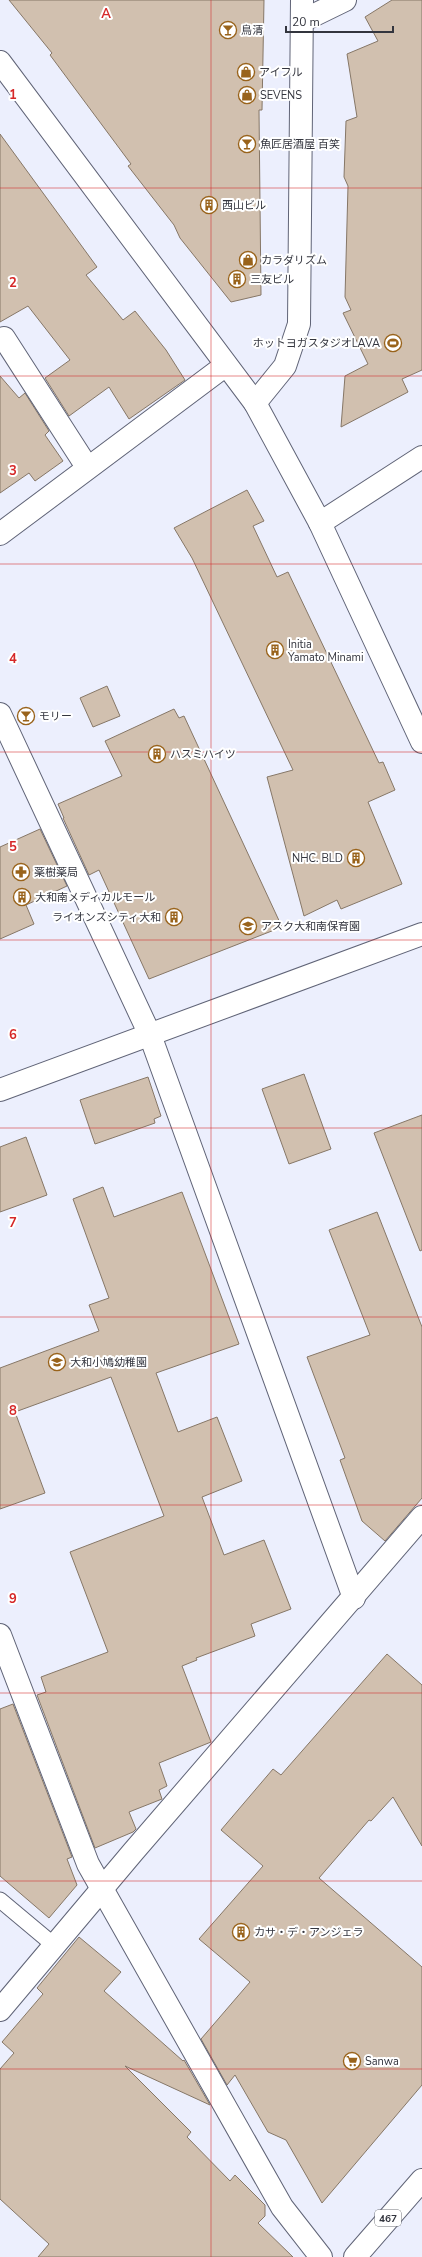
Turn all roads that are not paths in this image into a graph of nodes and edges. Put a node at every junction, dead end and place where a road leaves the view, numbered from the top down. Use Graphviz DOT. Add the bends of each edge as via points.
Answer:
graph roads {
  1 [pos="302,0"];
  2 [pos="345,0"];
  3 [pos="302,21"];
  4 [pos="0,62"];
  5 [pos="4,338"];
  6 [pos="226,365"];
  7 [pos="255,403"];
  8 [pos="422,457"];
  9 [pos="87,467"];
  10 [pos="320,523"];
  11 [pos="0,534"];
  12 [pos="0,714"];
  13 [pos="422,742"];
  14 [pos="422,934"];
  15 [pos="150,1035"];
  16 [pos="0,1090"];
  17 [pos="422,1517"];
  18 [pos="354,1598"];
  19 [pos="0,1636"];
  20 [pos="5,1663"];
  21 [pos="102,1889"];
  22 [pos="0,1900"];
  23 [pos="55,1946"];
  24 [pos="0,2010"];
  25 [pos="422,2180"];
  26 [pos="321,2257"];
  27 [pos="355,2257"];
  1 -- 3 [label="main road"];
  2 -- 3 [label="main road"];
  3 -- 7 [label="main road" via="299,324 285,366"];
  4 -- 6 [label="main road"];
  5 -- 9 [label="main road"];
  6 -- 7 [label="main road"];
  6 -- 9 [label="main road"];
  7 -- 10 [label="main road"];
  8 -- 10 [label="main road"];
  9 -- 11 [label="main road"];
  10 -- 13 [label="main road"];
  12 -- 15 [label="main road"];
  14 -- 15 [label="main road"];
  15 -- 16 [label="main road"];
  15 -- 18 [label="main road"];
  17 -- 18 [label="main road"];
  18 -- 21 [label="main road"];
  19 -- 20 [label="main road"];
  20 -- 21 [label="main road" via="88,1864"];
  21 -- 23 [label="main road"];
  21 -- 26 [label="main road" via="282,2207"];
  22 -- 23 [label="lane"];
  23 -- 24 [label="main road"];
  25 -- 27 [label="main road, 467"];
}
